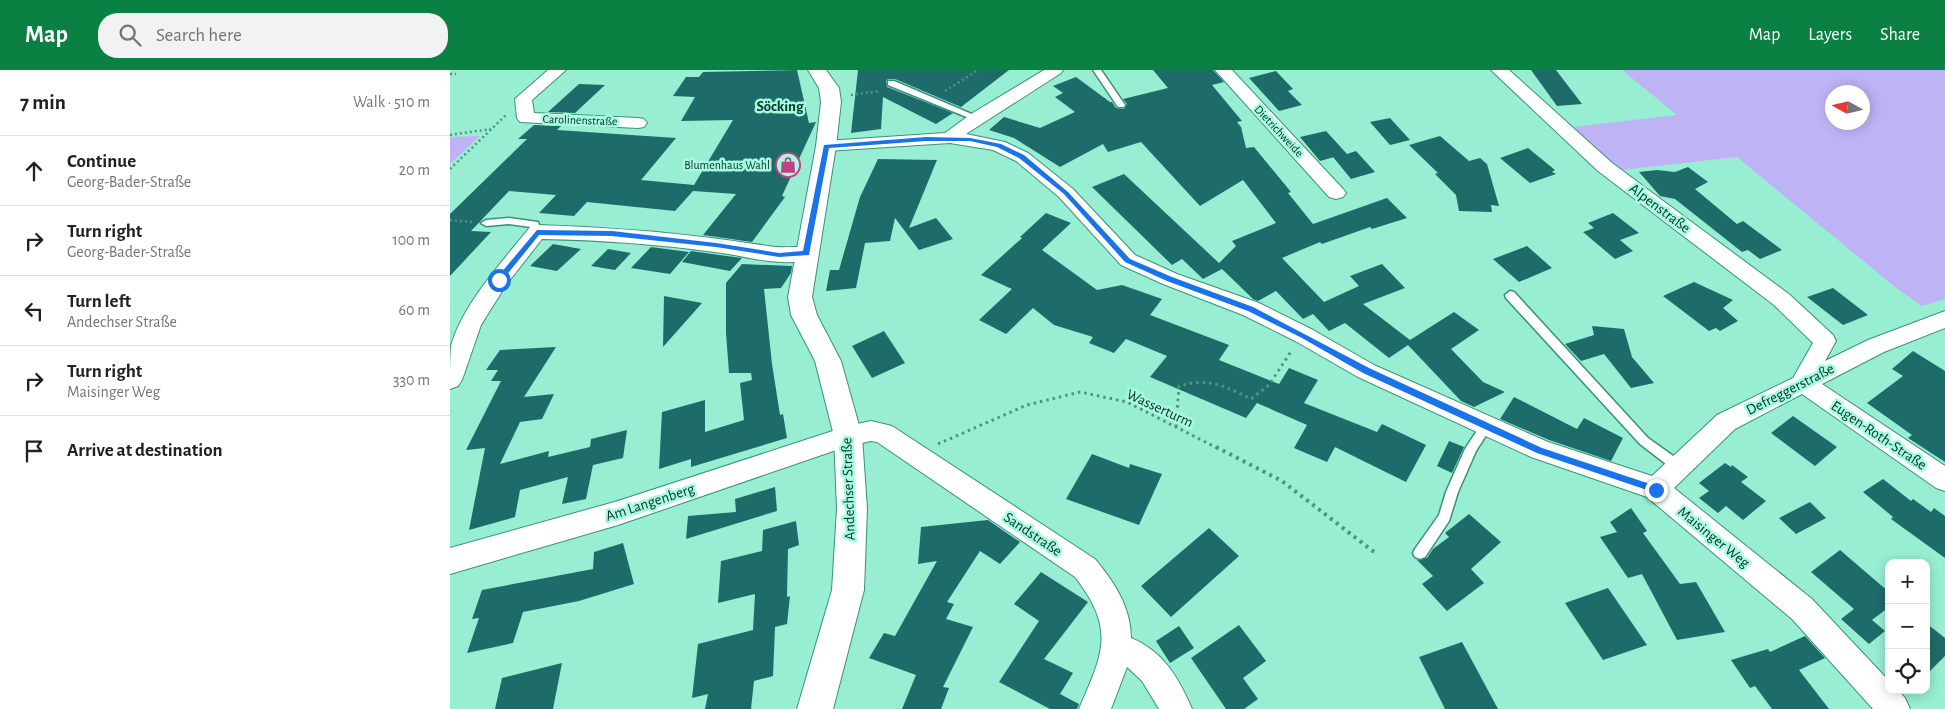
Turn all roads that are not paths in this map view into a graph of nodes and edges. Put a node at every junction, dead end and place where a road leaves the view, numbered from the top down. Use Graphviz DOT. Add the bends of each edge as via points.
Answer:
graph roads {
  1 [pos="558,70"];
  2 [pos="817,70"];
  3 [pos="1055,70"];
  4 [pos="1097,70"];
  5 [pos="1223,70"];
  6 [pos="1498,70"];
  7 [pos="891,83"];
  8 [pos="1121,105"];
  9 [pos="977,118"];
  10 [pos="638,123"];
  11 [pos="950,138"];
  12 [pos="826,146"];
  13 [pos="1336,192"];
  14 [pos="486,223"];
  15 [pos="537,232"];
  16 [pos="806,254"];
  17 [pos="1510,295"];
  18 [pos="1945,319"];
  19 [pos="450,380"];
  20 [pos="1802,382"];
  21 [pos="1486,426"];
  22 [pos="848,436"];
  23 [pos="1679,467"];
  24 [pos="1945,480"];
  25 [pos="1656,490"];
  26 [pos="1420,553"];
  27 [pos="450,561"];
  28 [pos="1115,648"];
  29 [pos="815,709"];
  30 [pos="1095,709"];
  31 [pos="1176,709"];
  32 [pos="1894,709"];
  1 -- 10 [label="street, Carolinenstraße" via="523,99 526,118"];
  2 -- 12 [label="street, Andechser Straße" via="829,88 831,98"];
  3 -- 9 [label="street"];
  4 -- 8 [label="lane"];
  5 -- 13 [label="street, Dietrichweide"];
  6 -- 20 [label="street, Alpenstraße" via="1605,167 1782,300 1825,341"];
  7 -- 9 [label="lane"];
  9 -- 11 [label="street"];
  11 -- 12 [label="street, Maisinger Weg"];
  11 -- 21 [label="street, Maisinger Weg" via="999,146 1022,157 1066,193 1128,260 1251,309 1366,370"];
  12 -- 16 [label="street, Andechser Straße"];
  14 -- 15 [label="lane" via="524,222 535,224"];
  15 -- 16 [label="street" via="612,234 779,255"];
  15 -- 19 [label="street" via="470,324"];
  16 -- 22 [label="street, Andechser Straße" via="800,297 804,314 828,361"];
  17 -- 23 [label="lane" via="1644,441"];
  18 -- 20 [label="street, Defreggerstraße" via="1876,346"];
  20 -- 23 [label="street, Defreggerstraße" via="1726,422"];
  20 -- 24 [label="street, Eugen-Roth-Straße"];
  21 -- 25 [label="street, Maisinger Weg" via="1540,450"];
  21 -- 26 [label="lane" via="1471,448 1445,517"];
  22 -- 27 [label="street, Am Langenberg" via="618,512"];
  22 -- 28 [label="street, Sandstraße" via="871,431 883,433 1085,568 1102,587 1111,607 1118,636"];
  22 -- 29 [label="street, Andechser Straße" via="852,510 848,590"];
  23 -- 25 [label="street, Defreggerstraße"];
  25 -- 32 [label="street, Maisinger Weg" via="1802,609"];
  28 -- 30 [label="street, Sandstraße" via="1110,678"];
  28 -- 31 [label="street" via="1141,658 1156,673"];
}
